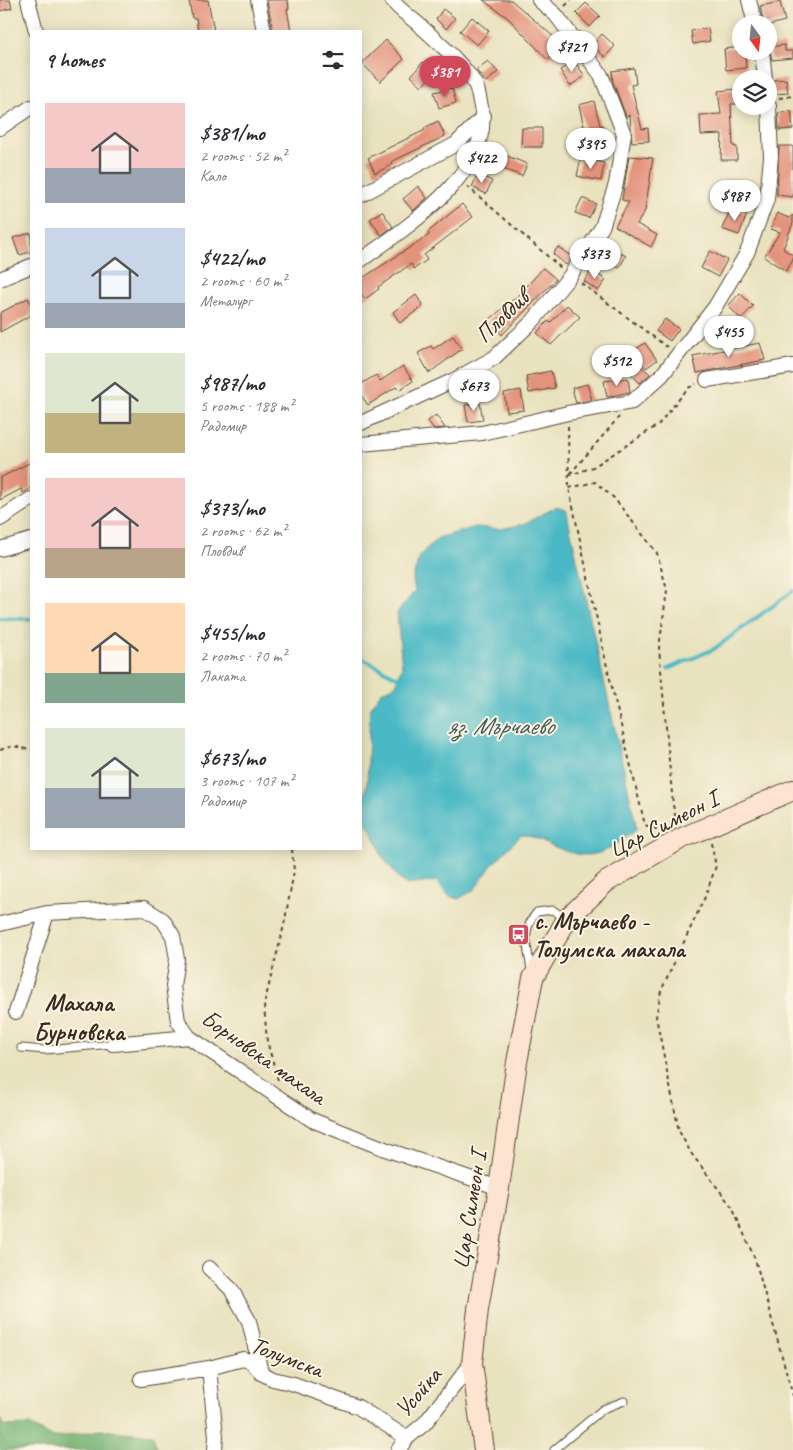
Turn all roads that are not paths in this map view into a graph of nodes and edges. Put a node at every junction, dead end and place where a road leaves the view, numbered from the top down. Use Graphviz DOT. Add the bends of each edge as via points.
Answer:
graph roads {
  1 [pos="28,0"];
  2 [pos="258,0"];
  3 [pos="392,0"];
  4 [pos="539,0"];
  5 [pos="749,0"];
  6 [pos="753,15"];
  7 [pos="36,30"];
  8 [pos="264,30"];
  9 [pos="30,108"];
  10 [pos="772,115"];
  11 [pos="484,116"];
  12 [pos="0,128"];
  13 [pos="362,194"];
  14 [pos="362,259"];
  15 [pos="30,266"];
  16 [pos="0,279"];
  17 [pos="792,366"];
  18 [pos="707,380"];
  19 [pos="362,423"];
  20 [pos="362,444"];
  21 [pos="30,500"];
  22 [pos="1,520"];
  23 [pos="30,540"];
  24 [pos="0,549"];
  25 [pos="793,790"];
  26 [pos="47,913"];
  27 [pos="567,919"];
  28 [pos="0,924"];
  29 [pos="532,978"];
  30 [pos="16,1012"];
  31 [pos="189,1037"];
  32 [pos="113,1044"];
  33 [pos="21,1048"];
  34 [pos="500,1188"];
  35 [pos="208,1268"];
  36 [pos="472,1363"];
  37 [pos="209,1368"];
  38 [pos="261,1373"];
  39 [pos="141,1379"];
  40 [pos="624,1401"];
  41 [pos="407,1438"];
  42 [pos="215,1450"];
  43 [pos="398,1450"];
  44 [pos="484,1450"];
  45 [pos="554,1450"];
  1 -- 7 [label="street"];
  2 -- 8 [label="street"];
  3 -- 11 [label="street" via="435,39 475,84"];
  4 -- 19 [label="street, Пловдив" via="556,15 601,75 624,134 616,184 602,227 570,276 533,321 494,358"];
  5 -- 6 [label="street"];
  9 -- 12 [label="street"];
  10 -- 20 [label="street" via="766,198 747,253 716,306 662,375 632,402 482,433"];
  11 -- 13 [label="street" via="456,144"];
  11 -- 14 [label="street" via="479,140 459,179 425,212"];
  15 -- 16 [label="street"];
  17 -- 18 [label="street"];
  21 -- 22 [label="street"];
  23 -- 24 [label="street"];
  25 -- 27 [label="street, Цар Симеон I" via="680,839 606,882"];
  26 -- 28 [label="street, Борновска махала"];
  26 -- 30 [label="street"];
  26 -- 31 [label="street, Борновска махала" via="144,908 163,920 173,936 177,959 173,986 178,1021"];
  27 -- 29 [label="street, Цар Симеон I"];
  27 -- 29 [label="lane" via="553,910 537,912 528,921 526,933"];
  29 -- 34 [label="street, Цар Симеон I"];
  31 -- 32 [label="street"];
  31 -- 34 [label="street, Борновска махала" via="312,1120"];
  32 -- 33 [label="lane" via="45,1050"];
  34 -- 36 [label="street, Цар Симеон I" via="478,1309"];
  35 -- 38 [label="street" via="231,1289 249,1321"];
  36 -- 41 [label="street, Усойка" via="425,1422"];
  36 -- 44 [label="street, Цар Симеон I"];
  37 -- 38 [label="street, Толумска" via="243,1358 252,1362"];
  37 -- 39 [label="street, Толумска"];
  37 -- 42 [label="street"];
  38 -- 41 [label="street, Толумска" via="358,1407"];
  40 -- 45 [label="lane" via="603,1410"];
  41 -- 43 [label="street, Усойка"];
}
